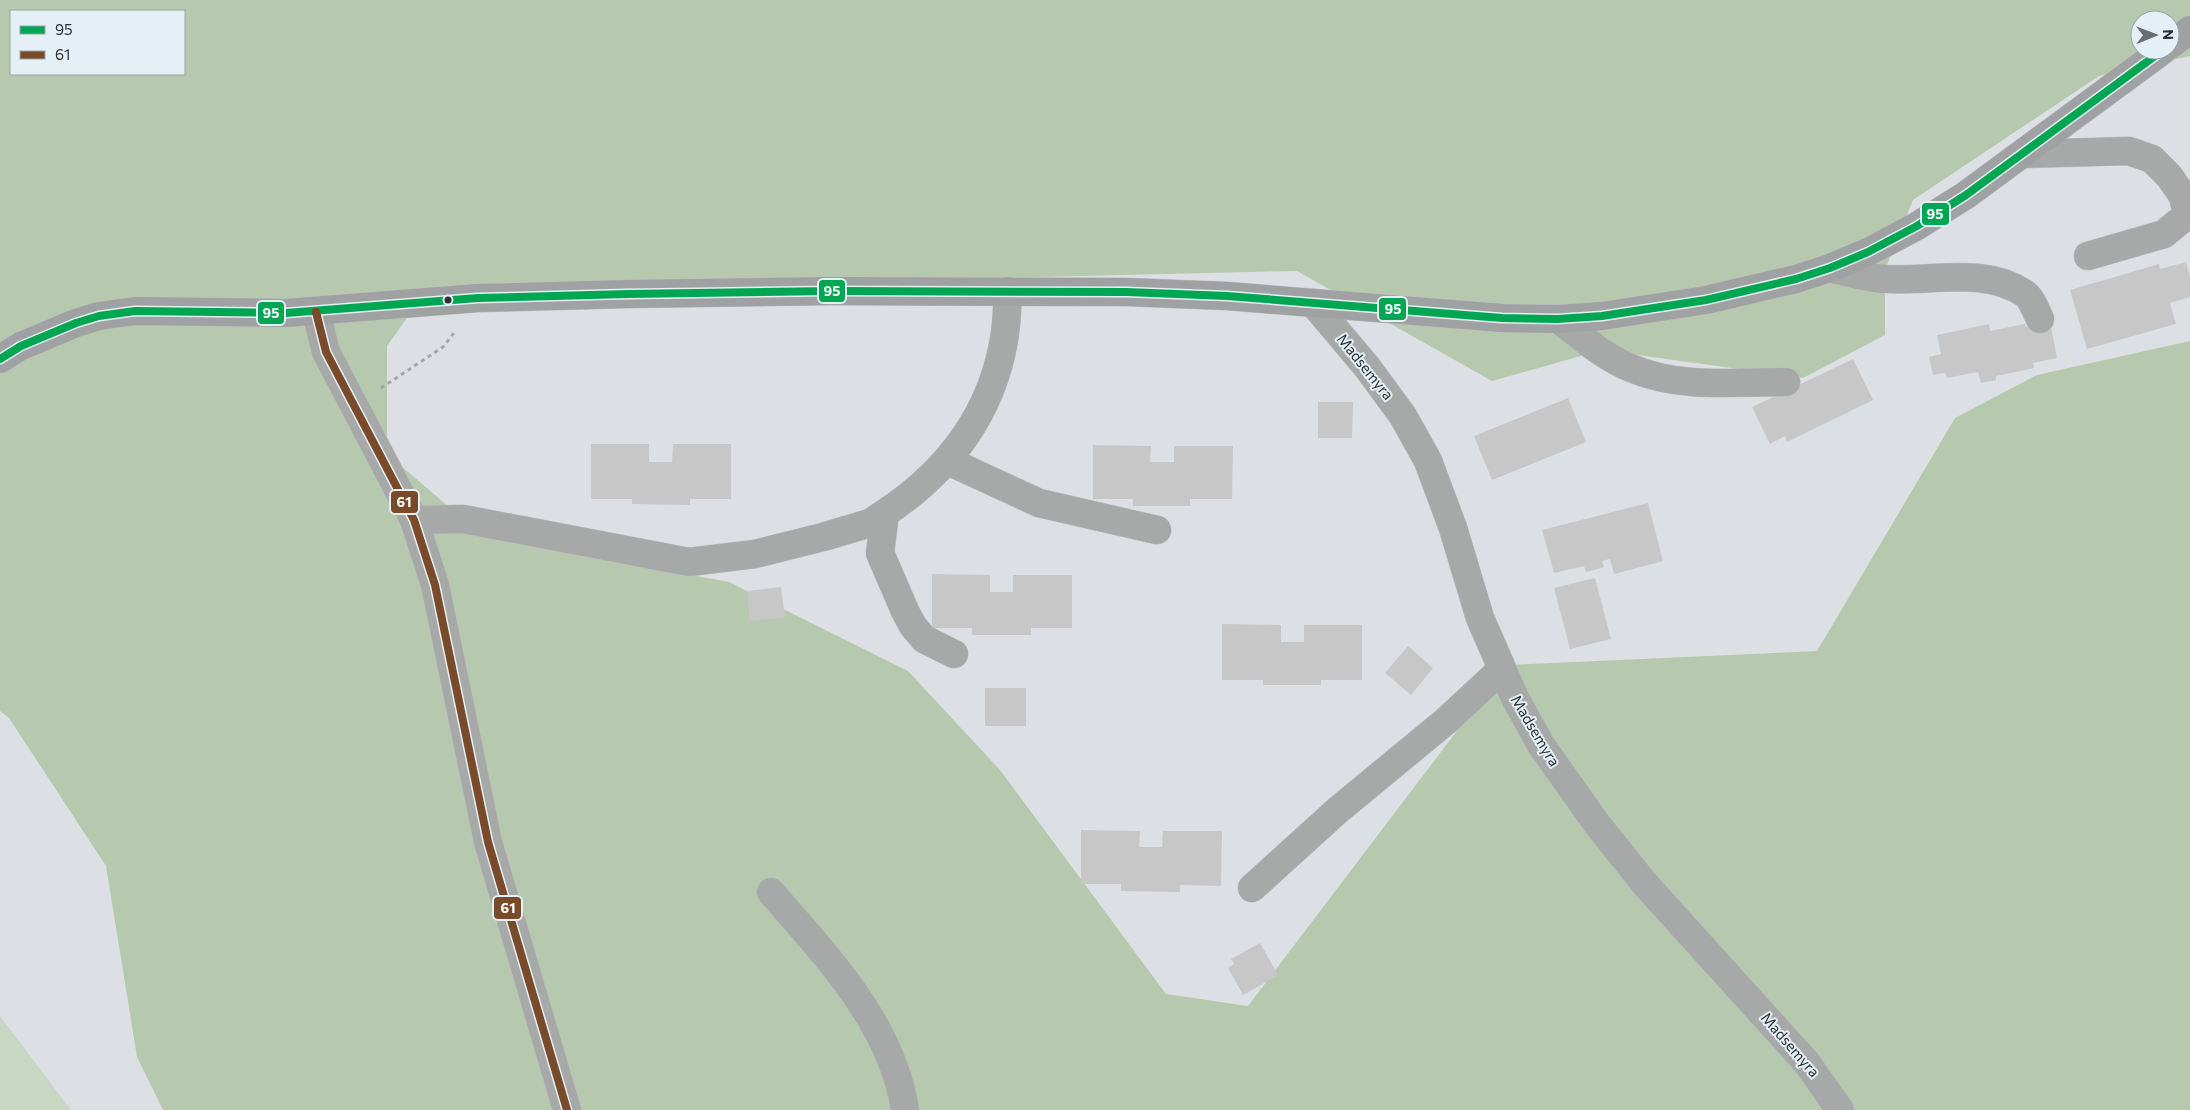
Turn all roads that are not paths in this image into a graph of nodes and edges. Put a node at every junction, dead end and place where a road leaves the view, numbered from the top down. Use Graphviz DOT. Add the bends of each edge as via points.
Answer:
graph roads {
  1 [pos="2150,60"];
  2 [pos="2023,154"];
  3 [pos="2088,256"];
  4 [pos="1830,268"];
  5 [pos="1008,291"];
  6 [pos="1313,303"];
  7 [pos="316,312"];
  8 [pos="1558,319"];
  9 [pos="2040,319"];
  10 [pos="0,359"];
  11 [pos="1786,382"];
  12 [pos="948,461"];
  13 [pos="885,513"];
  14 [pos="414,520"];
  15 [pos="1157,530"];
  16 [pos="954,654"];
  17 [pos="1502,669"];
  18 [pos="1252,888"];
  19 [pos="771,892"];
  20 [pos="568,1110"];
  21 [pos="905,1110"];
  22 [pos="1840,1110"];
  1 -- 2 [label="main road"];
  2 -- 3 [label="street" via="2129,151 2152,159 2183,196 2187,215 2164,234"];
  2 -- 4 [label="main road" via="1917,226"];
  4 -- 8 [label="main road" via="1706,300 1602,316"];
  4 -- 9 [label="street" via="1875,278 1986,279 2026,294"];
  5 -- 6 [label="main road" via="1126,292"];
  5 -- 7 [label="main road" via="628,294 460,300"];
  5 -- 12 [label="street" via="1005,334 995,376 969,431"];
  6 -- 8 [label="main road" via="1502,318"];
  6 -- 17 [label="street, Madsemyra" via="1403,416 1428,461 1453,528 1480,618"];
  7 -- 10 [label="main road" via="136,311 99,316 46,334"];
  7 -- 14 [label="street" via="326,352"];
  8 -- 11 [label="street" via="1630,368 1668,380"];
  12 -- 13 [label="street" via="910,497"];
  12 -- 15 [label="street" via="1039,503"];
  13 -- 14 [label="street" via="870,523 755,554 689,562 463,519"];
  13 -- 16 [label="street" via="880,553 904,611 924,639"];
  14 -- 20 [label="street" via="435,585 488,842"];
  17 -- 18 [label="street"];
  17 -- 22 [label="street, Madsemyra" via="1541,745 1597,824 1645,884 1807,1063"];
  19 -- 21 [label="street" via="857,997 894,1066"];
}
